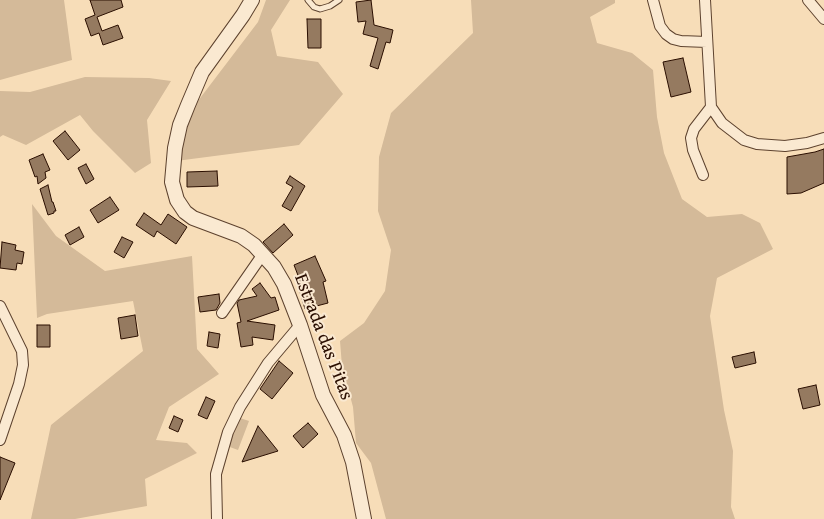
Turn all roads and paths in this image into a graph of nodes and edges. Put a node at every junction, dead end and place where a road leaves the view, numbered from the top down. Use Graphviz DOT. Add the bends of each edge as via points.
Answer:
graph roads {
  1 [pos="252,0"];
  2 [pos="308,0"];
  3 [pos="339,0"];
  4 [pos="652,0"];
  5 [pos="705,0"];
  6 [pos="808,0"];
  7 [pos="824,19"];
  8 [pos="707,42"];
  9 [pos="711,107"];
  10 [pos="824,138"];
  11 [pos="703,175"];
  12 [pos="264,254"];
  13 [pos="0,306"];
  14 [pos="222,313"];
  15 [pos="300,325"];
  16 [pos="11,406"];
  17 [pos="0,409"];
  18 [pos="0,440"];
  19 [pos="217,519"];
  20 [pos="364,519"];
  1 -- 12 [label="street, Estrada das Pitas" via="202,72 180,125 172,182 177,200 185,212 241,236"];
  2 -- 3 [label="lane" via="320,9"];
  4 -- 8 [label="street" via="660,26 666,34 681,41"];
  5 -- 8 [label="street"];
  6 -- 7 [label="street"];
  8 -- 9 [label="street"];
  9 -- 10 [label="street" via="732,132 757,144 785,146"];
  9 -- 11 [label="street" via="691,138"];
  12 -- 14 [label="street"];
  12 -- 15 [label="street, Estrada das Pitas" via="284,284"];
  13 -- 16 [label="street" via="22,351 23,365"];
  15 -- 19 [label="street" via="268,363 228,432 216,474"];
  15 -- 20 [label="street, Estrada das Pitas" via="323,395 353,462"];
  16 -- 17 [label="street"];
  16 -- 18 [label="street"];
}
